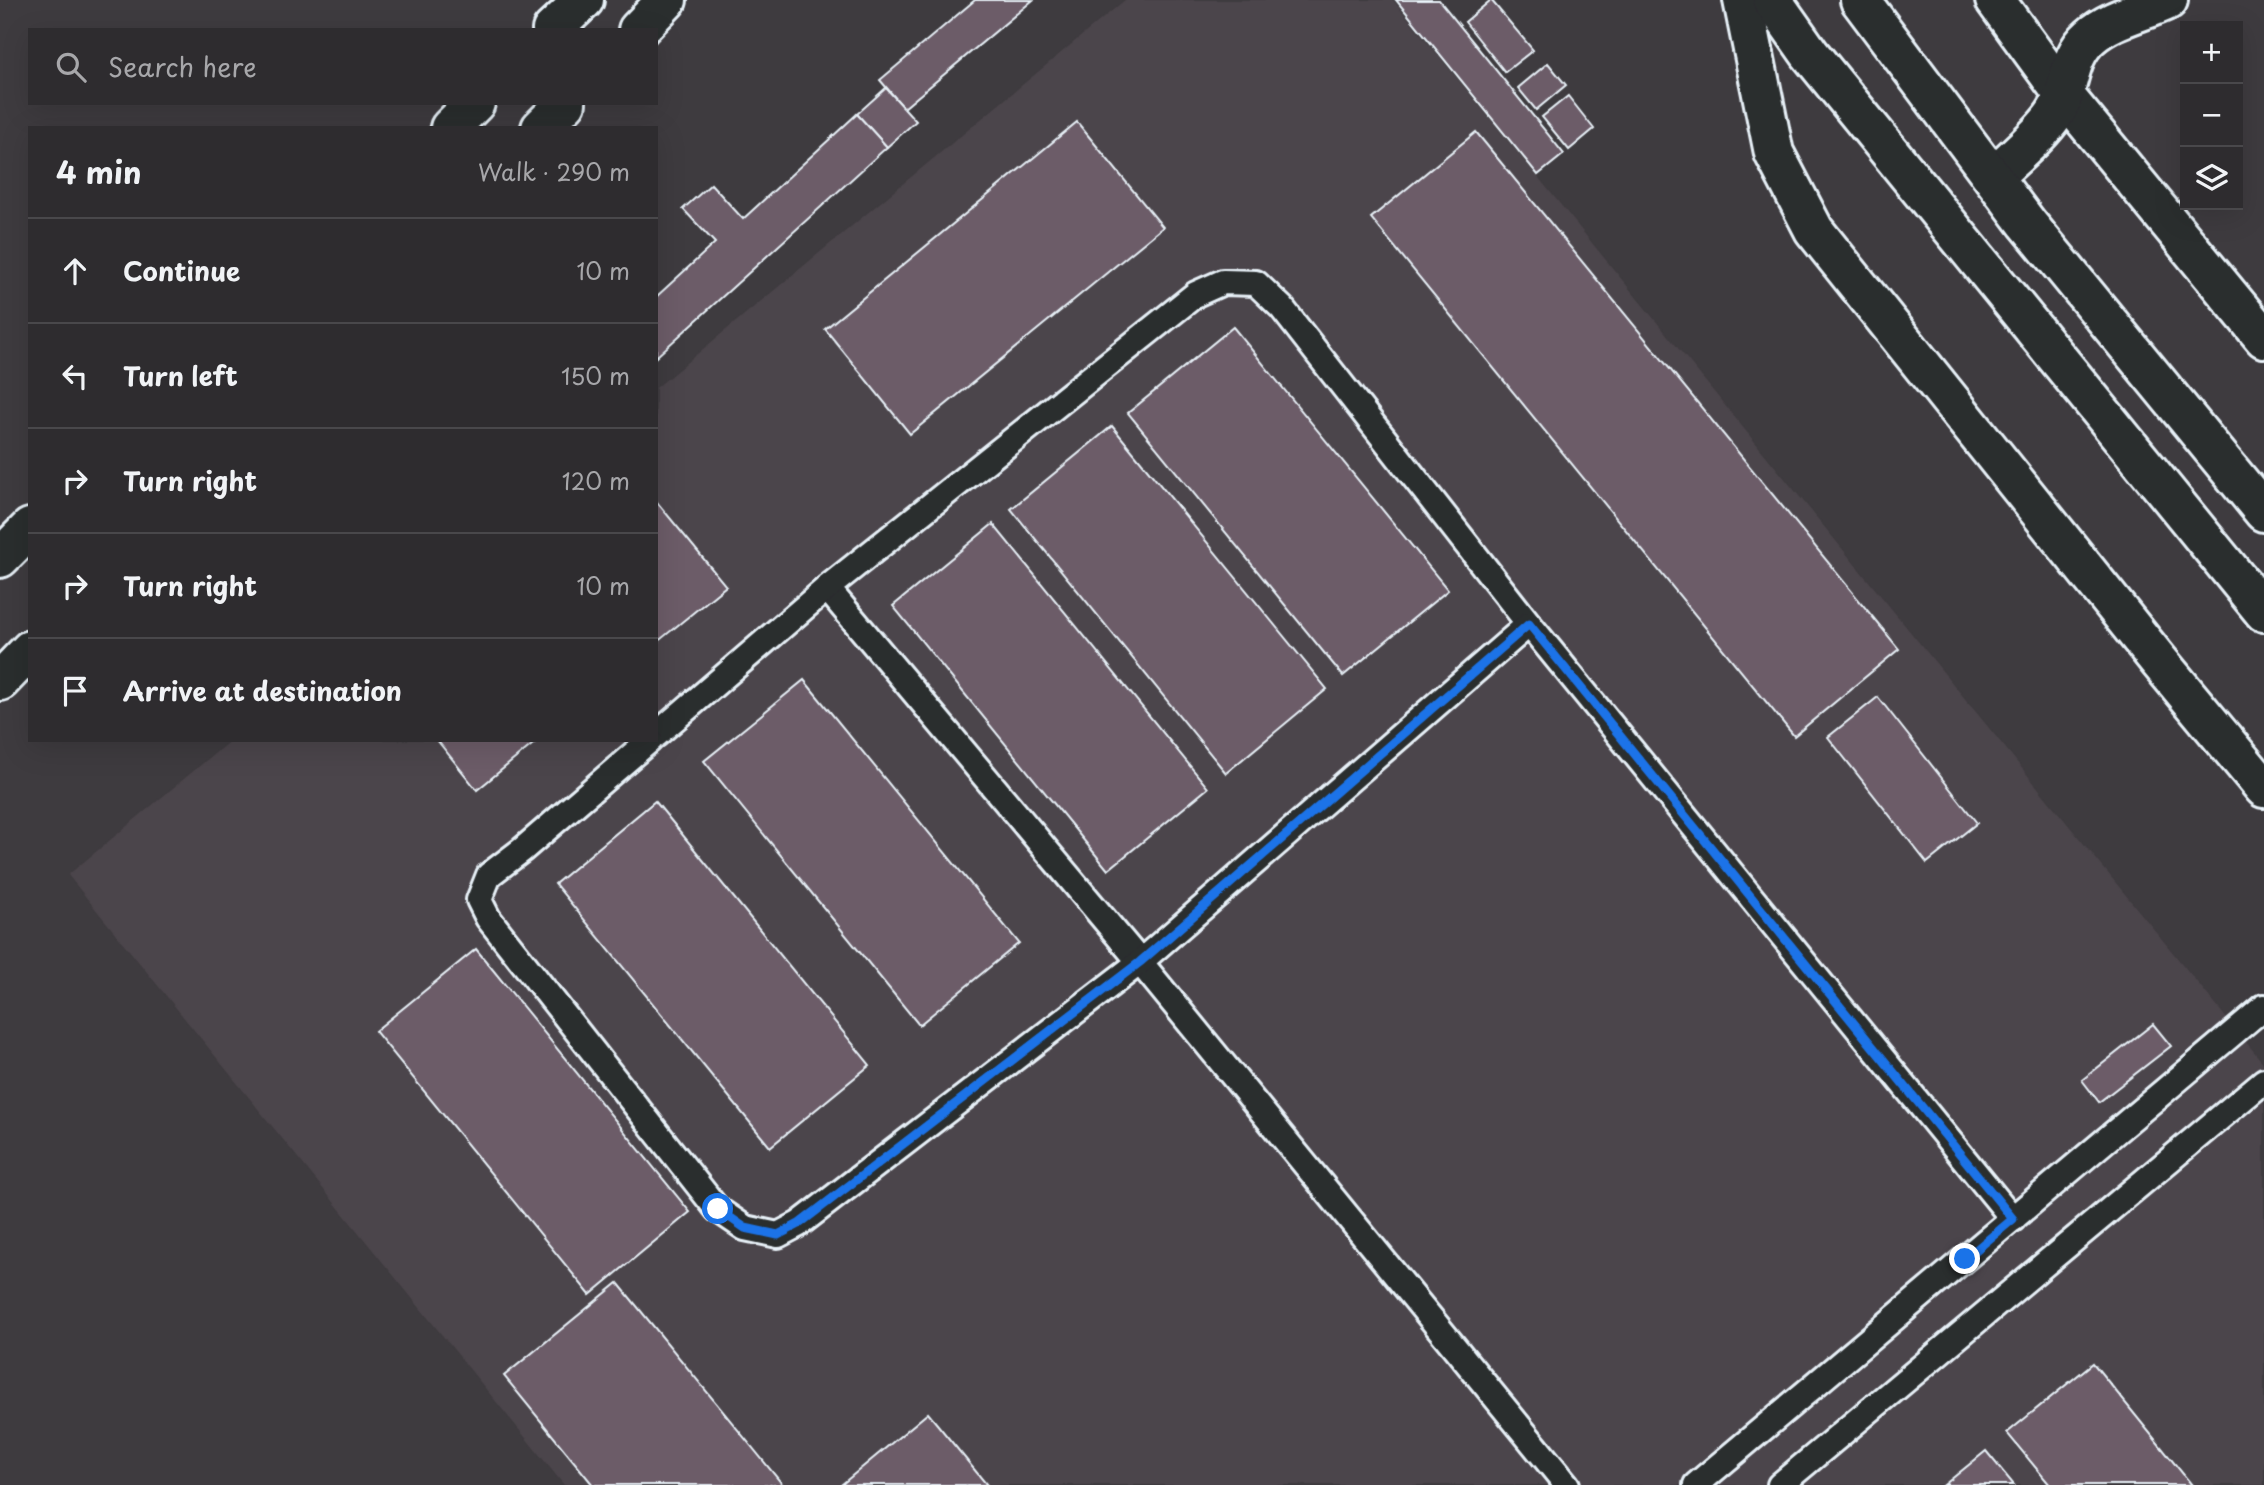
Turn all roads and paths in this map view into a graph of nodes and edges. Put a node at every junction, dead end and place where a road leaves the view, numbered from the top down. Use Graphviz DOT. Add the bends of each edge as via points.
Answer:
graph roads {
  1 [pos="584,0"];
  2 [pos="667,0"];
  3 [pos="1743,0"];
  4 [pos="1772,0"];
  5 [pos="1860,0"];
  6 [pos="1995,0"];
  7 [pos="2165,1"];
  8 [pos="554,28"];
  9 [pos="640,28"];
  10 [pos="2064,95"];
  11 [pos="473,105"];
  12 [pos="564,105"];
  13 [pos="452,126"];
  14 [pos="543,126"];
  15 [pos="1993,177"];
  16 [pos="2264,338"];
  17 [pos="2264,512"];
  18 [pos="28,530"];
  19 [pos="0,558"];
  20 [pos="827,588"];
  21 [pos="2264,612"];
  22 [pos="1529,624"];
  23 [pos="28,652"];
  24 [pos="0,681"];
  25 [pos="658,733"];
  26 [pos="648,742"];
  27 [pos="2264,788"];
  28 [pos="1140,962"];
  29 [pos="2264,1007"];
  30 [pos="2264,1082"];
  31 [pos="2013,1219"];
  32 [pos="1567,1485"];
  33 [pos="1696,1485"];
  34 [pos="1780,1485"];
  1 -- 8 [label="main road"];
  2 -- 9 [label="main road"];
  3 -- 27 [label="main road" via="1774,153 1814,230"];
  4 -- 21 [label="main road" via="1810,54"];
  5 -- 15 [label="main road"];
  6 -- 10 [label="main road"];
  7 -- 10 [label="main road" via="2104,26 2088,39 2076,54"];
  10 -- 15 [label="main road" via="2054,115"];
  10 -- 16 [label="main road"];
  11 -- 13 [label="main road"];
  12 -- 14 [label="main road"];
  15 -- 17 [label="main road"];
  18 -- 19 [label="main road"];
  20 -- 22 [label="lane" via="1196,294 1223,282 1256,283 1282,308"];
  20 -- 25 [label="lane"];
  20 -- 28 [label="lane"];
  22 -- 28 [label="lane"];
  22 -- 31 [label="lane"];
  23 -- 24 [label="main road"];
  26 -- 28 [label="lane" via="489,875 478,901 718,1209 745,1228 778,1235 799,1224"];
  28 -- 32 [label="lane"];
  29 -- 31 [label="lane"];
  30 -- 34 [label="lane"];
  31 -- 33 [label="lane"];
}
